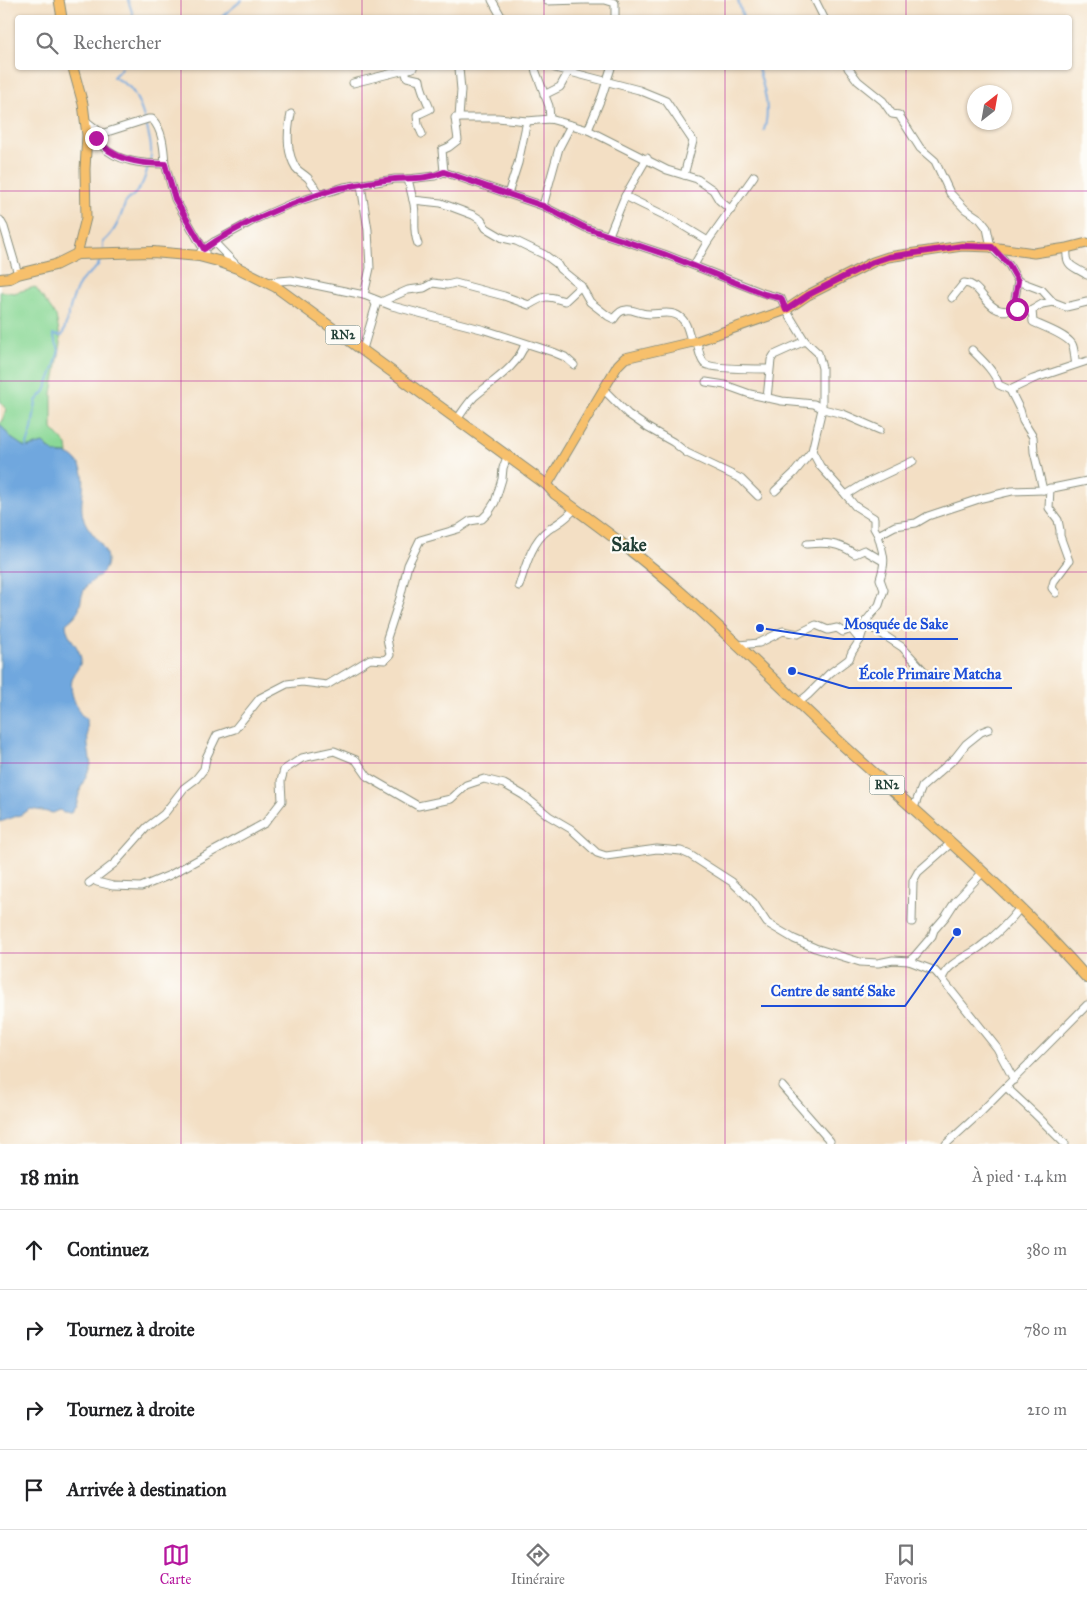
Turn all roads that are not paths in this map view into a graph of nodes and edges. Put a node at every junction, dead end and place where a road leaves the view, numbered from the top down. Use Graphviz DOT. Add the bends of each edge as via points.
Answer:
graph roads {
  1 [pos="59,0"];
  2 [pos="492,0"];
  3 [pos="584,0"];
  4 [pos="816,0"];
  5 [pos="547,1"];
  6 [pos="62,15"];
  7 [pos="500,15"];
  8 [pos="615,15"];
  9 [pos="823,15"];
  10 [pos="73,70"];
  11 [pos="405,70"];
  12 [pos="459,70"];
  13 [pos="536,70"];
  14 [pos="562,70"];
  15 [pos="610,70"];
  16 [pos="850,70"];
  17 [pos="569,72"];
  18 [pos="607,82"];
  19 [pos="353,83"];
  20 [pos="544,94"];
  21 [pos="292,114"];
  22 [pos="459,118"];
  23 [pos="550,118"];
  24 [pos="86,121"];
  25 [pos="527,121"];
  26 [pos="571,125"];
  27 [pos="588,130"];
  28 [pos="104,133"];
  29 [pos="422,134"];
  30 [pos="101,144"];
  31 [pos="647,158"];
  32 [pos="161,164"];
  33 [pos="444,172"];
  34 [pos="684,175"];
  35 [pos="754,176"];
  36 [pos="408,179"];
  37 [pos="361,185"];
  38 [pos="319,194"];
  39 [pos="508,194"];
  40 [pos="625,196"];
  41 [pos="413,200"];
  42 [pos="543,206"];
  43 [pos="731,210"];
  44 [pos="0,220"];
  45 [pos="608,235"];
  46 [pos="214,242"];
  47 [pos="708,242"];
  48 [pos="1087,243"];
  49 [pos="418,244"];
  50 [pos="992,247"];
  51 [pos="1067,248"];
  52 [pos="77,254"];
  53 [pos="204,254"];
  54 [pos="694,265"];
  55 [pos="240,269"];
  56 [pos="18,274"];
  57 [pos="1087,275"];
  58 [pos="0,279"];
  59 [pos="1018,281"];
  60 [pos="268,282"];
  61 [pos="581,286"];
  62 [pos="364,295"];
  63 [pos="952,298"];
  64 [pos="373,299"];
  65 [pos="381,302"];
  66 [pos="1053,302"];
  67 [pos="1087,302"];
  68 [pos="786,310"];
  69 [pos="1029,311"];
  70 [pos="805,340"];
  71 [pos="694,342"];
  72 [pos="524,344"];
  73 [pos="363,350"];
  74 [pos="972,350"];
  75 [pos="1087,361"];
  76 [pos="1076,364"];
  77 [pos="574,365"];
  78 [pos="769,369"];
  79 [pos="706,382"];
  80 [pos="604,390"];
  81 [pos="1010,390"];
  82 [pos="767,398"];
  83 [pos="821,406"];
  84 [pos="458,422"];
  85 [pos="880,430"];
  86 [pos="812,452"];
  87 [pos="507,458"];
  88 [pos="913,461"];
  89 [pos="1087,481"];
  90 [pos="547,485"];
  91 [pos="1046,489"];
  92 [pos="775,491"];
  93 [pos="846,495"];
  94 [pos="758,496"];
  95 [pos="575,508"];
  96 [pos="878,535"];
  97 [pos="807,544"];
  98 [pos="883,561"];
  99 [pos="519,586"];
  100 [pos="1056,593"];
  101 [pos="866,621"];
  102 [pos="860,640"];
  103 [pos="739,645"];
  104 [pos="925,672"];
  105 [pos="798,703"];
  106 [pos="989,729"];
  107 [pos="913,810"];
  108 [pos="950,844"];
  109 [pos="982,873"];
  110 [pos="1020,908"];
  111 [pos="912,922"];
  112 [pos="909,961"];
  113 [pos="1087,978"];
  114 [pos="942,979"];
  115 [pos="1087,1005"];
  116 [pos="1014,1080"];
  117 [pos="782,1086"];
  118 [pos="1006,1087"];
  119 [pos="829,1143"];
  120 [pos="946,1144"];
  121 [pos="1065,1144"];
  1 -- 6 [label="main road"];
  2 -- 7 [label="street"];
  3 -- 5 [label="street"];
  3 -- 8 [label="street" via="615,3"];
  4 -- 9 [label="street"];
  10 -- 24 [label="main road"];
  11 -- 19 [label="street"];
  11 -- 29 [label="street" via="407,77 420,80 430,108 417,115"];
  12 -- 22 [label="street" via="462,90"];
  13 -- 20 [label="street"];
  14 -- 17 [label="street"];
  15 -- 18 [label="street"];
  16 -- 50 [label="street" via="892,114 903,119 920,148 935,161 950,193 987,228"];
  17 -- 18 [label="street"];
  17 -- 20 [label="street" via="560,87"];
  18 -- 27 [label="street"];
  18 -- 34 [label="street" via="666,101 693,141"];
  20 -- 23 [label="street"];
  21 -- 38 [label="street" via="288,146 292,158 297,169"];
  22 -- 25 [label="street"];
  22 -- 33 [label="street" via="455,118 458,140 442,150"];
  23 -- 25 [label="street"];
  23 -- 26 [label="street"];
  24 -- 28 [label="street"];
  24 -- 30 [label="street"];
  24 -- 52 [label="main road" via="86,218"];
  25 -- 39 [label="street"];
  26 -- 27 [label="street"];
  26 -- 42 [label="street" via="559,148"];
  27 -- 31 [label="street"];
  28 -- 30 [label="street"];
  28 -- 32 [label="street" via="152,119 164,150"];
  30 -- 32 [label="street" via="109,152 126,159"];
  31 -- 34 [label="street" via="667,170"];
  31 -- 40 [label="street"];
  32 -- 53 [label="street"];
  33 -- 36 [label="street"];
  33 -- 39 [label="street"];
  34 -- 43 [label="street" via="713,190"];
  35 -- 43 [label="street"];
  36 -- 37 [label="street"];
  36 -- 41 [label="street"];
  37 -- 38 [label="street"];
  37 -- 62 [label="street" via="370,268"];
  38 -- 46 [label="street" via="256,219"];
  39 -- 42 [label="street"];
  40 -- 45 [label="street"];
  40 -- 47 [label="street" via="672,219"];
  41 -- 49 [label="street" via="416,210 413,233"];
  41 -- 61 [label="street" via="441,203 473,215 503,238 546,255"];
  42 -- 45 [label="street" via="586,228"];
  43 -- 47 [label="street"];
  44 -- 56 [label="street"];
  45 -- 54 [label="street"];
  46 -- 53 [label="street"];
  46 -- 55 [label="street"];
  47 -- 54 [label="street"];
  48 -- 51 [label="main road"];
  50 -- 51 [label="main road" via="1034,253"];
  50 -- 59 [label="street" via="1009,265"];
  50 -- 68 [label="main road" via="962,246 880,260 808,295"];
  51 -- 57 [label="street" via="1071,267"];
  52 -- 53 [label="highway, RN2"];
  52 -- 56 [label="highway, RN2" via="56,265"];
  53 -- 55 [label="highway, RN2"];
  54 -- 68 [label="street" via="781,298"];
  55 -- 60 [label="highway, RN2"];
  56 -- 58 [label="highway, RN2"];
  59 -- 66 [label="street" via="1042,290"];
  59 -- 69 [label="street" via="1014,304"];
  60 -- 62 [label="street" via="291,280"];
  60 -- 73 [label="highway, RN2"];
  61 -- 65 [label="street" via="565,301 551,296 529,305 455,283 433,283"];
  61 -- 71 [label="street" via="590,302 614,318 626,310 675,315 683,320"];
  62 -- 64 [label="street"];
  63 -- 69 [label="street" via="964,283 970,283 996,309"];
  64 -- 65 [label="street"];
  64 -- 73 [label="street" via="376,305"];
  65 -- 72 [label="street" via="486,330"];
  66 -- 67 [label="street" via="1066,306"];
  66 -- 69 [label="street"];
  68 -- 70 [label="street"];
  68 -- 71 [label="main road"];
  69 -- 76 [label="street" via="1033,322 1060,334 1073,346"];
  70 -- 78 [label="street" via="774,355"];
  70 -- 83 [label="street" via="815,348 821,360"];
  71 -- 78 [label="street" via="702,362 708,365"];
  71 -- 80 [label="main road" via="625,358"];
  72 -- 77 [label="street" via="559,354"];
  72 -- 84 [label="street" via="522,354 473,398"];
  73 -- 84 [label="highway, RN2"];
  74 -- 81 [label="street" via="989,367 999,385"];
  75 -- 76 [label="street"];
  76 -- 81 [label="street" via="1033,378"];
  78 -- 82 [label="street"];
  79 -- 82 [label="street"];
  80 -- 90 [label="main road"];
  80 -- 94 [label="street" via="648,428 694,457 741,479"];
  81 -- 91 [label="street" via="1033,437 1034,452"];
  82 -- 83 [label="street"];
  83 -- 85 [label="street"];
  83 -- 86 [label="street"];
  84 -- 87 [label="highway, RN2"];
  86 -- 92 [label="street"];
  86 -- 93 [label="street"];
  87 -- 90 [label="highway, RN2"];
  87 -- 112 [label="street" via="495,502 488,514 458,529 420,540 408,565 387,638 388,658 370,659 327,685 287,684 260,698 235,729 217,735 204,769 196,779 93,882 141,887 170,875 265,823 282,801 284,770 302,758 334,751 356,760 368,777 418,806 451,798 466,785 484,779 504,784 571,829 597,853 606,856 657,849 681,851 732,882 753,902 767,923 794,939 860,962"];
  88 -- 93 [label="street"];
  89 -- 91 [label="street"];
  90 -- 95 [label="highway, RN2"];
  91 -- 96 [label="street" via="1012,491 982,498 916,523 895,526"];
  91 -- 100 [label="street" via="1049,508 1058,520 1069,561 1054,581 1052,588"];
  93 -- 96 [label="street" via="855,506 874,518"];
  95 -- 99 [label="street" via="567,519 546,531 528,556"];
  95 -- 103 [label="highway, RN2" via="628,548"];
  96 -- 98 [label="street"];
  97 -- 98 [label="street" via="823,542 845,546 855,554 864,550"];
  98 -- 101 [label="street" via="880,579 884,590 882,598"];
  101 -- 102 [label="street"];
  101 -- 104 [label="street" via="902,647"];
  102 -- 103 [label="street" via="851,629 843,632 837,628 828,630 816,626 798,634 783,631 759,643"];
  102 -- 105 [label="street" via="849,659"];
  103 -- 105 [label="highway, RN2"];
  105 -- 107 [label="highway, RN2"];
  106 -- 107 [label="street" via="966,744 922,787"];
  107 -- 108 [label="highway, RN2"];
  108 -- 109 [label="highway, RN2"];
  108 -- 111 [label="street" via="918,872 913,882"];
  109 -- 110 [label="highway, RN2"];
  109 -- 112 [label="street"];
  110 -- 113 [label="highway, RN2"];
  110 -- 114 [label="street" via="980,947 945,970"];
  112 -- 114 [label="street" via="935,971"];
  114 -- 116 [label="street" via="997,1048"];
  115 -- 116 [label="street"];
  116 -- 118 [label="street"];
  117 -- 119 [label="street"];
  118 -- 120 [label="street"];
  118 -- 121 [label="street"];
}
